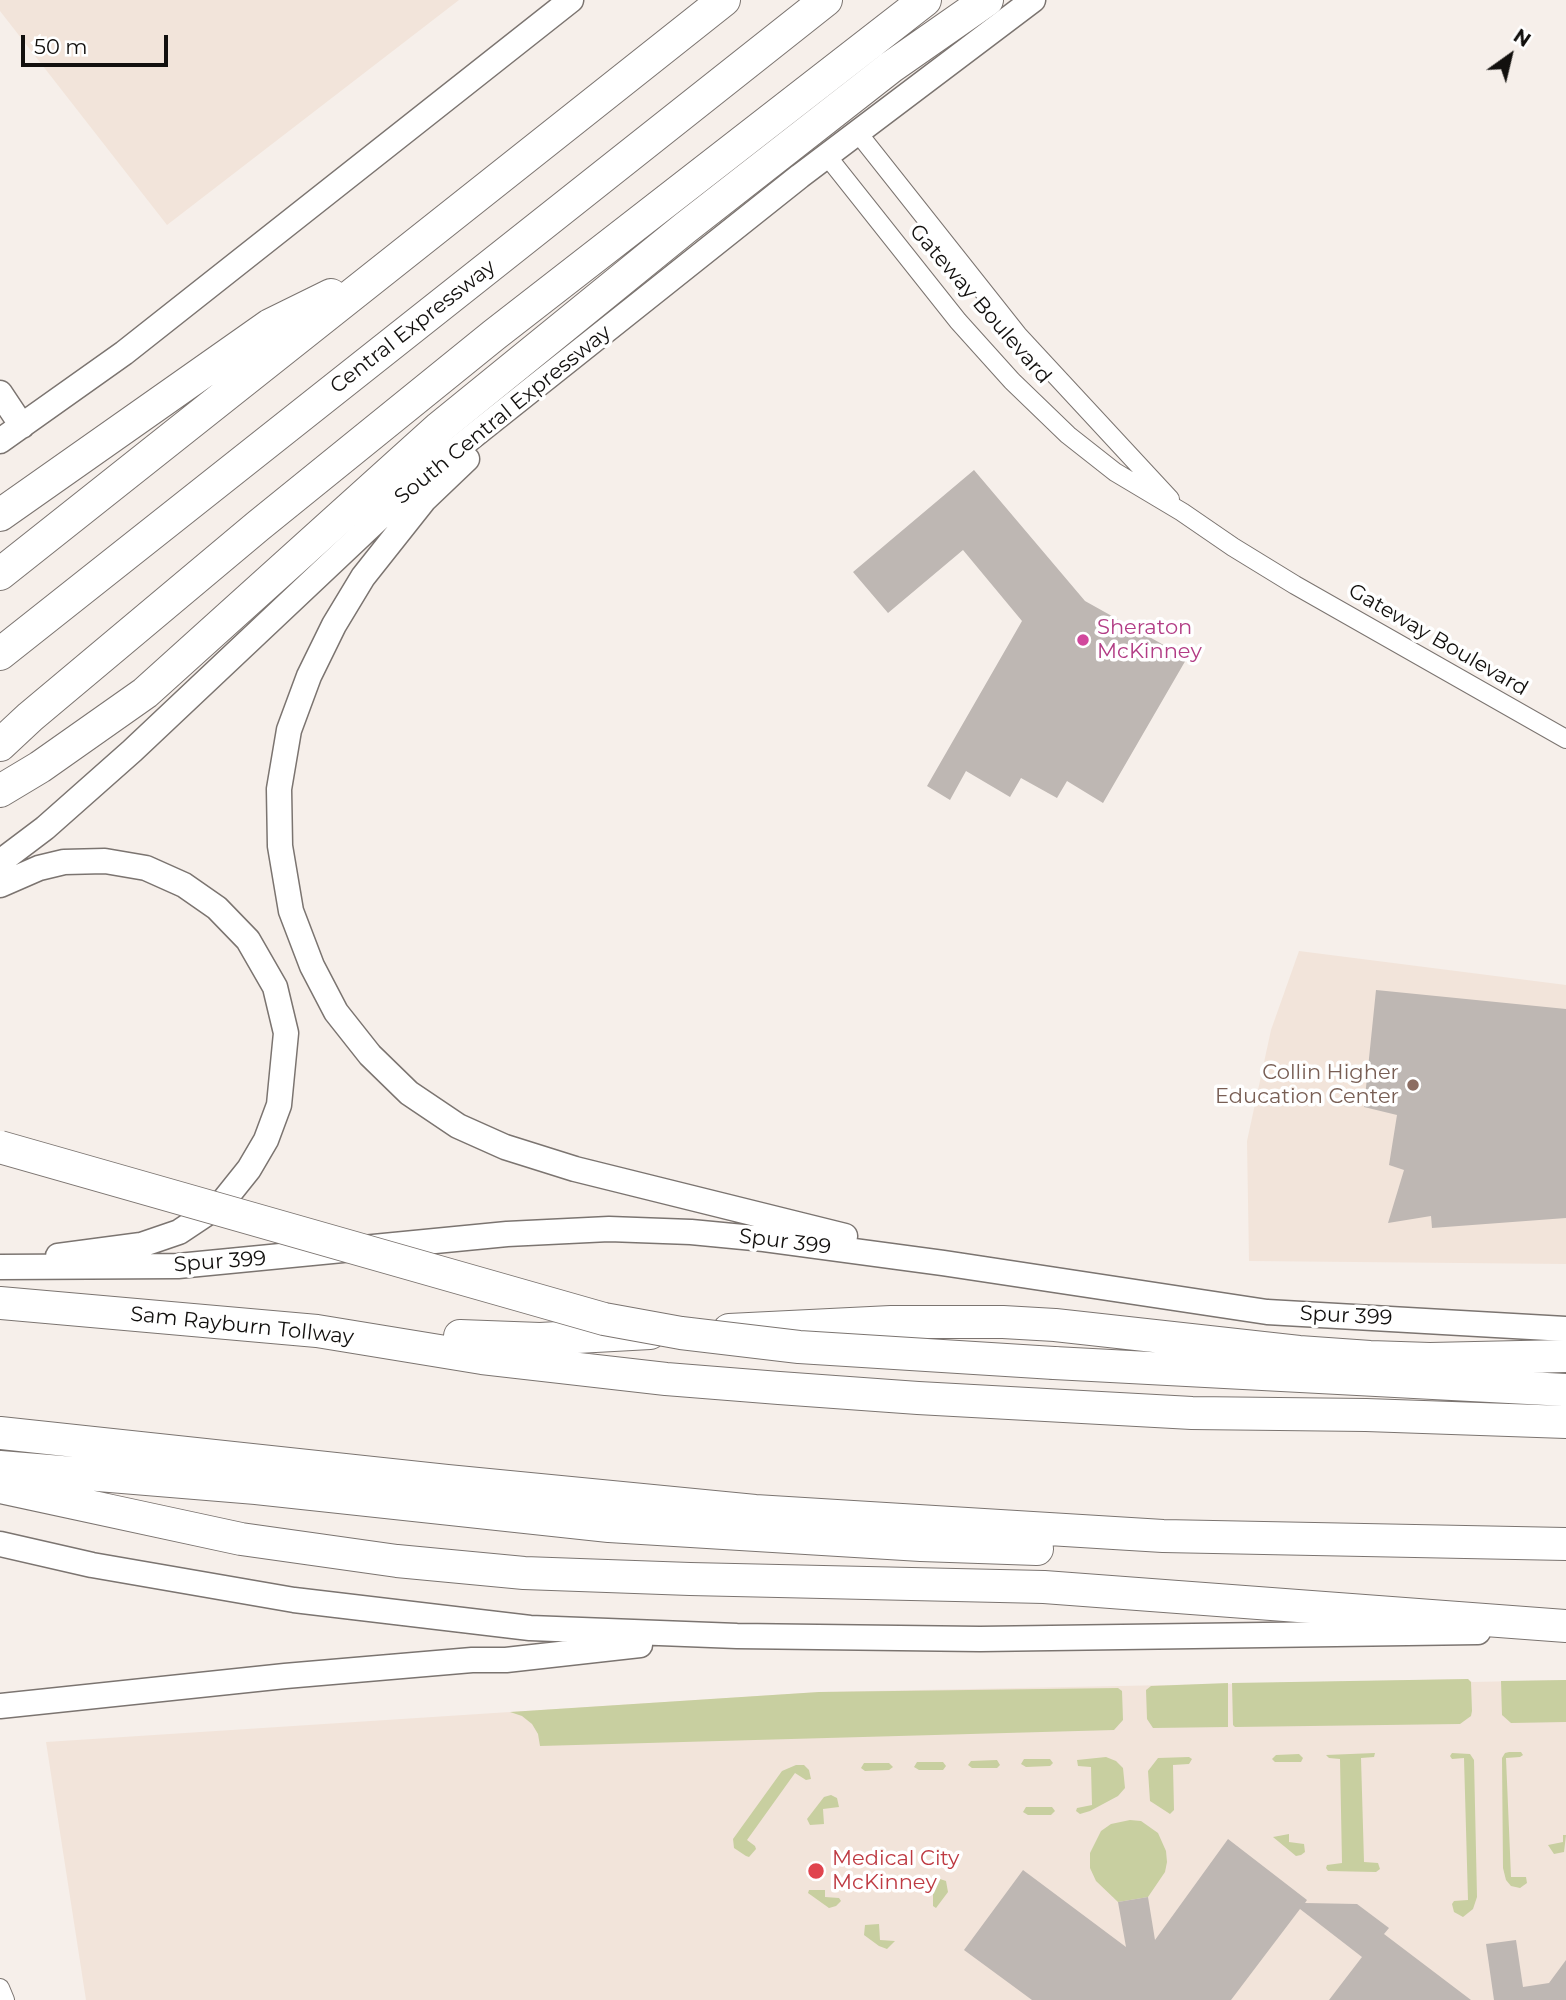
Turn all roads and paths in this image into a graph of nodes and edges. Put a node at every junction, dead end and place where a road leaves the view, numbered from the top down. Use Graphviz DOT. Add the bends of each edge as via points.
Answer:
graph roads {
  1 [pos="571,0"];
  2 [pos="724,0"];
  3 [pos="825,0"];
  4 [pos="925,0"];
  5 [pos="987,0"];
  6 [pos="1033,0"];
  7 [pos="858,133"];
  8 [pos="827,156"];
  9 [pos="386,268"];
  10 [pos="0,393"];
  11 [pos="491,421"];
  12 [pos="22,426"];
  13 [pos="0,441"];
  14 [pos="1182,512"];
  15 [pos="0,515"];
  16 [pos="0,574"];
  17 [pos="0,654"];
  18 [pos="1566,739"];
  19 [pos="0,746"];
  20 [pos="0,791"];
  21 [pos="0,862"];
  22 [pos="0,885"];
  23 [pos="0,1147"];
  24 [pos="943,1263"];
  25 [pos="0,1267"];
  26 [pos="0,1303"];
  27 [pos="1566,1329"];
  28 [pos="317,1331"];
  29 [pos="1566,1356"];
  30 [pos="1566,1391"];
  31 [pos="1566,1422"];
  32 [pos="0,1433"];
  33 [pos="0,1467"];
  34 [pos="0,1487"];
  35 [pos="1163,1536"];
  36 [pos="0,1544"];
  37 [pos="1566,1544"];
  38 [pos="1566,1629"];
  39 [pos="737,1636"];
  40 [pos="0,1706"];
  41 [pos="0,1988"];
  42 [pos="5,2000"];
  1 -- 12 [label="main road" via="124,353"];
  2 -- 9 [label="highway"];
  3 -- 17 [label="highway, Central Expressway"];
  4 -- 19 [label="highway" via="494,335 248,535"];
  5 -- 20 [label="highway" via="891,67 696,219 439,428 145,694"];
  6 -- 7 [label="main road, South Central Expressway"];
  7 -- 8 [label="main road, South Central Expressway"];
  7 -- 14 [label="street, Gateway Boulevard" via="1018,335"];
  8 -- 11 [label="main road, South Central Expressway"];
  8 -- 14 [label="street, Gateway Boulevard" via="958,321 1013,382 1115,472"];
  9 -- 15 [label="highway" via="270,325"];
  9 -- 16 [label="highway"];
  10 -- 12 [label="main road"];
  11 -- 21 [label="main road, South Central Expressway" via="428,472 132,751"];
  11 -- 24 [label="main road" via="467,460 424,500 363,577 319,656 289,730 279,789 280,846 291,911 336,1012 370,1055 409,1093 458,1126 505,1147"];
  12 -- 13 [label="main road"];
  14 -- 18 [label="street, Gateway Boulevard" via="1295,585"];
  22 -- 25 [label="main road" via="39,868 105,861 146,868 184,885 218,908 248,940 275,987 286,1033 279,1105 266,1140 221,1204 179,1232 141,1245"];
  23 -- 30 [label="highway, bridge" via="604,1319 681,1333 799,1347"];
  24 -- 25 [label="main road, Spur 399" via="752,1237 609,1229 508,1234 178,1266"];
  24 -- 27 [label="main road, Spur 399" via="1267,1312"];
  26 -- 28 [label="highway, Sam Rayburn Tollway"];
  28 -- 29 [label="highway" via="540,1339 891,1322 1003,1322 1370,1357"];
  28 -- 31 [label="highway, Sam Rayburn Tollway" via="666,1379 918,1398 1192,1413"];
  32 -- 35 [label="highway" via="755,1511"];
  33 -- 35 [label="highway" via="256,1488 609,1526 921,1545 1038,1549"];
  34 -- 38 [label="highway" via="242,1539 511,1572 1044,1587"];
  35 -- 37 [label="highway"];
  36 -- 39 [label="main road" via="220,1589 359,1609 530,1628"];
  38 -- 39 [label="main road" via="980,1639"];
  39 -- 40 [label="main road"];
  41 -- 42 [label="street"];
}
